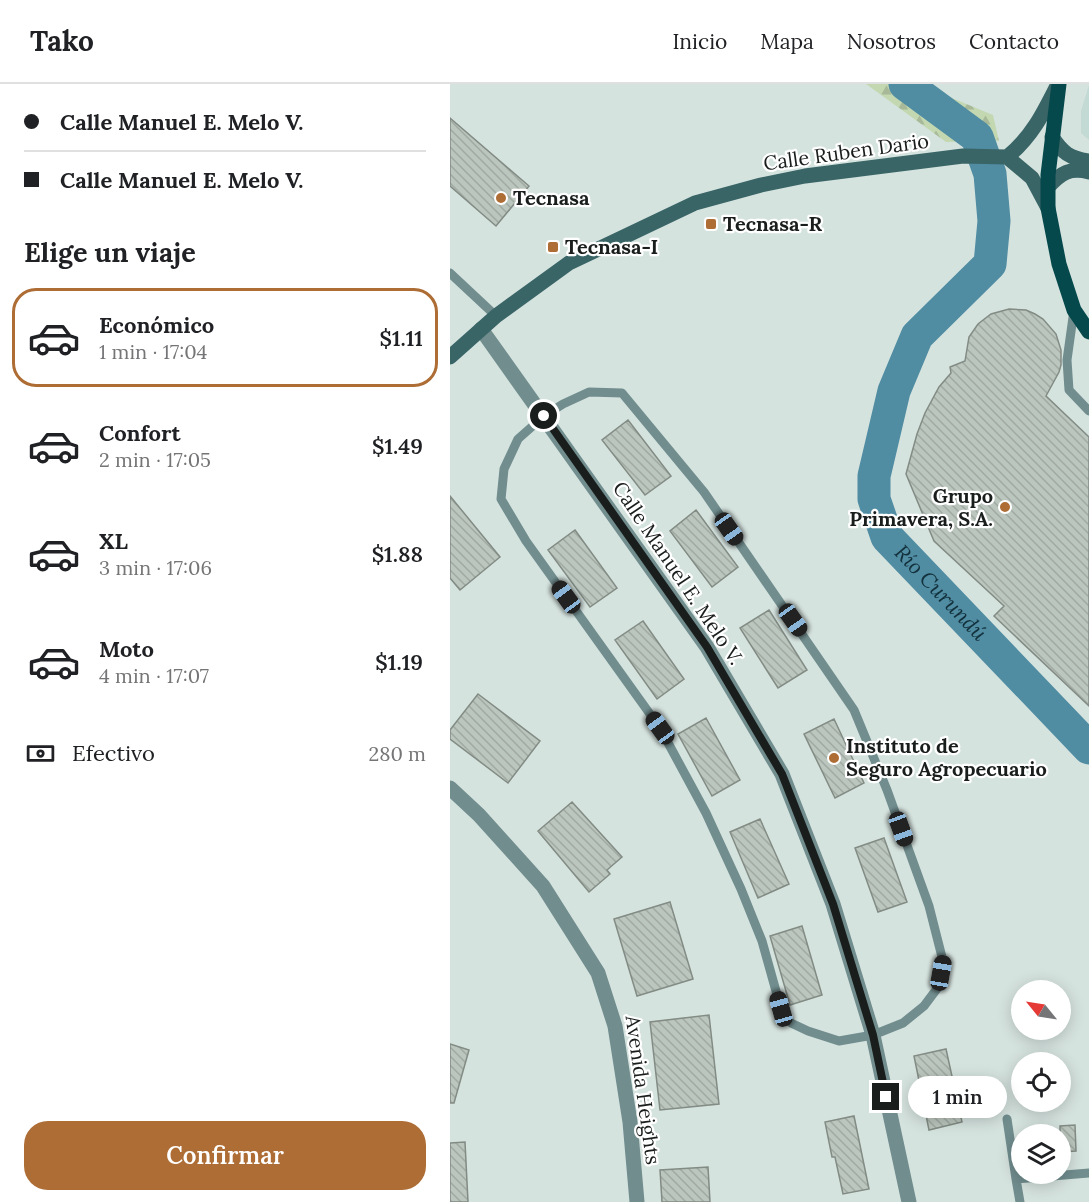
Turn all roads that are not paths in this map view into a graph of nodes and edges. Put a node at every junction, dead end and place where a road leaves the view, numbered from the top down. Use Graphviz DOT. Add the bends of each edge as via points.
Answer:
graph roads {
  1 [pos="1058,84"];
  2 [pos="1052,137"];
  3 [pos="1004,157"];
  4 [pos="1089,161"];
  5 [pos="1089,172"];
  6 [pos="1048,188"];
  7 [pos="1048,208"];
  8 [pos="450,273"];
  9 [pos="1074,310"];
  10 [pos="496,316"];
  11 [pos="481,329"];
  12 [pos="1089,332"];
  13 [pos="450,357"];
  14 [pos="1089,411"];
  15 [pos="544,416"];
  16 [pos="450,788"];
  17 [pos="873,1035"];
  18 [pos="1007,1119"];
  19 [pos="1011,1146"];
  20 [pos="1089,1173"];
  21 [pos="1071,1174"];
  22 [pos="1017,1184"];
  23 [pos="637,1202"];
  24 [pos="909,1202"];
  25 [pos="1020,1202"];
  1 -- 2 [label="main road"];
  1 -- 3 [label="street" via="1040,121 1019,148"];
  2 -- 4 [label="street" via="1073,159"];
  2 -- 6 [label="main road"];
  3 -- 7 [label="street" via="1032,178"];
  3 -- 10 [label="street, Calle Ruben Dario" via="963,156 805,176 695,204 569,263"];
  5 -- 6 [label="street" via="1065,171"];
  6 -- 7 [label="main road"];
  7 -- 9 [label="main road" via="1059,264"];
  8 -- 10 [label="lane"];
  9 -- 12 [label="main road"];
  9 -- 14 [label="lane" via="1067,360 1069,390"];
  10 -- 11 [label="street, Calle Ruben Dario"];
  11 -- 13 [label="street, Calle Ruben Dario"];
  11 -- 15 [label="street, Calle Manuel E. Melo V."];
  15 -- 17 [label="street, Calle Manuel E. Melo V." via="707,647 782,774 833,904"];
  15 -- 17 [label="lane" via="518,439 504,469 501,499 526,541 660,728 678,760 741,889 762,941 781,1009 791,1023 839,1041"];
  15 -- 17 [label="lane" via="590,392 622,393 704,492 854,710 929,906 943,961 939,986 924,1006 903,1023"];
  16 -- 23 [label="street, Avenida Heights" via="543,886 598,973 615,1026"];
  17 -- 24 [label="street, Calle Manuel E. Melo V."];
  18 -- 19 [label="lane"];
  20 -- 21 [label="lane"];
  22 -- 25 [label="lane"];
}
